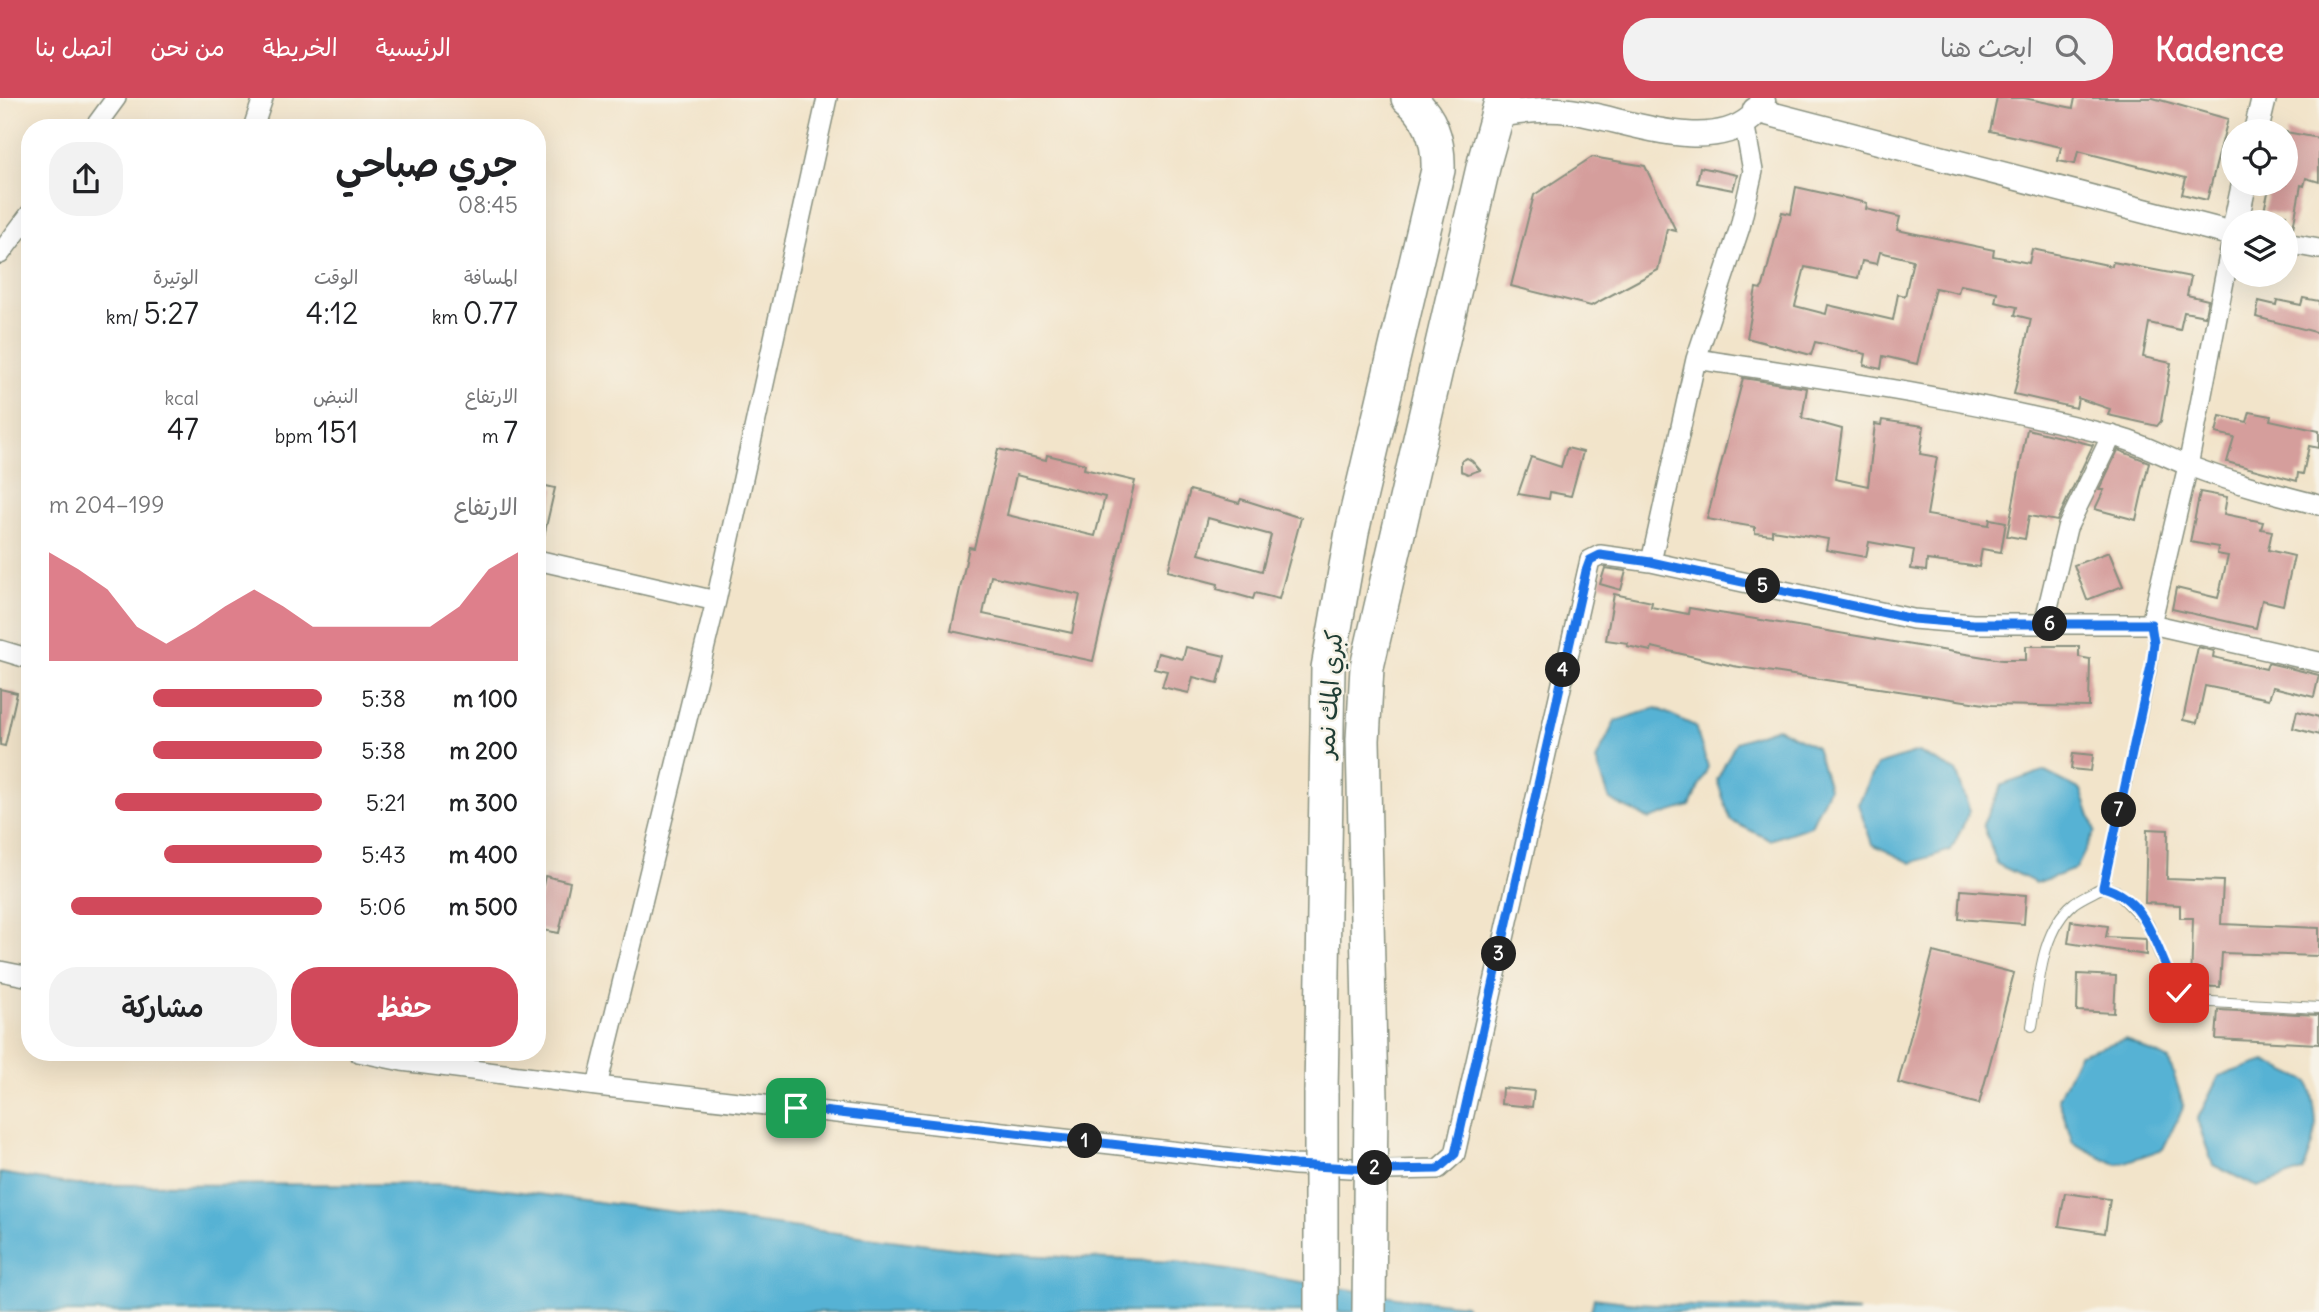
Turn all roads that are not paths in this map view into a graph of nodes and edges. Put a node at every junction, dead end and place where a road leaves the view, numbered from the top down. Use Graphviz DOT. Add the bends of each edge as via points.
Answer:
graph roads {
  1 [pos="116,98"];
  2 [pos="827,98"];
  3 [pos="1408,98"];
  4 [pos="2264,98"];
  5 [pos="260,99"];
  6 [pos="1501,107"];
  7 [pos="1755,110"];
  8 [pos="101,119"];
  9 [pos="256,119"];
  10 [pos="2259,119"];
  11 [pos="21,226"];
  12 [pos="2221,232"];
  13 [pos="2298,245"];
  14 [pos="2319,249"];
  15 [pos="0,254"];
  16 [pos="2223,287"];
  17 [pos="1696,359"];
  18 [pos="2112,435"];
  19 [pos="2188,466"];
  20 [pos="2319,505"];
  21 [pos="546,562"];
  22 [pos="1651,562"];
  23 [pos="716,601"];
  24 [pos="2044,624"];
  25 [pos="2151,624"];
  26 [pos="0,650"];
  27 [pos="21,656"];
  28 [pos="2319,662"];
  29 [pos="2103,887"];
  30 [pos="0,971"];
  31 [pos="21,975"];
  32 [pos="2319,1008"];
  33 [pos="2032,1026"];
  34 [pos="402,1061"];
  35 [pos="597,1086"];
  36 [pos="1321,1312"];
  37 [pos="1369,1312"];
  1 -- 8 [label="street"];
  2 -- 23 [label="street"];
  3 -- 36 [label="highway, كبري المك نمر, bridge" via="1427,116 1439,155 1438,170 1352,531 1328,668"];
  4 -- 10 [label="street"];
  5 -- 9 [label="street"];
  6 -- 7 [label="street" via="1572,111 1697,134 1722,131"];
  6 -- 37 [label="highway, كبري المك نمر, bridge" via="1367,667 1363,740 1371,1099"];
  7 -- 12 [label="street"];
  7 -- 17 [label="street" via="1753,171 1740,227"];
  11 -- 15 [label="street"];
  13 -- 14 [label="street"];
  16 -- 19 [label="street"];
  17 -- 18 [label="street"];
  17 -- 22 [label="street"];
  18 -- 19 [label="street"];
  18 -- 24 [label="street" via="2067,528"];
  19 -- 20 [label="street" via="2241,486"];
  19 -- 25 [label="street"];
  21 -- 23 [label="street"];
  22 -- 24 [label="street" via="1913,619"];
  22 -- 35 [label="street" via="1600,555 1590,560 1586,571 1455,1154 1438,1169 1295,1165"];
  23 -- 35 [label="street"];
  24 -- 25 [label="street"];
  25 -- 28 [label="street"];
  25 -- 29 [label="lane" via="2151,666"];
  26 -- 27 [label="street"];
  29 -- 32 [label="lane" via="2116,891 2148,924 2179,993 2194,1001"];
  29 -- 33 [label="lane" via="2073,904 2052,931"];
  30 -- 31 [label="street"];
  34 -- 35 [label="street"];
}
